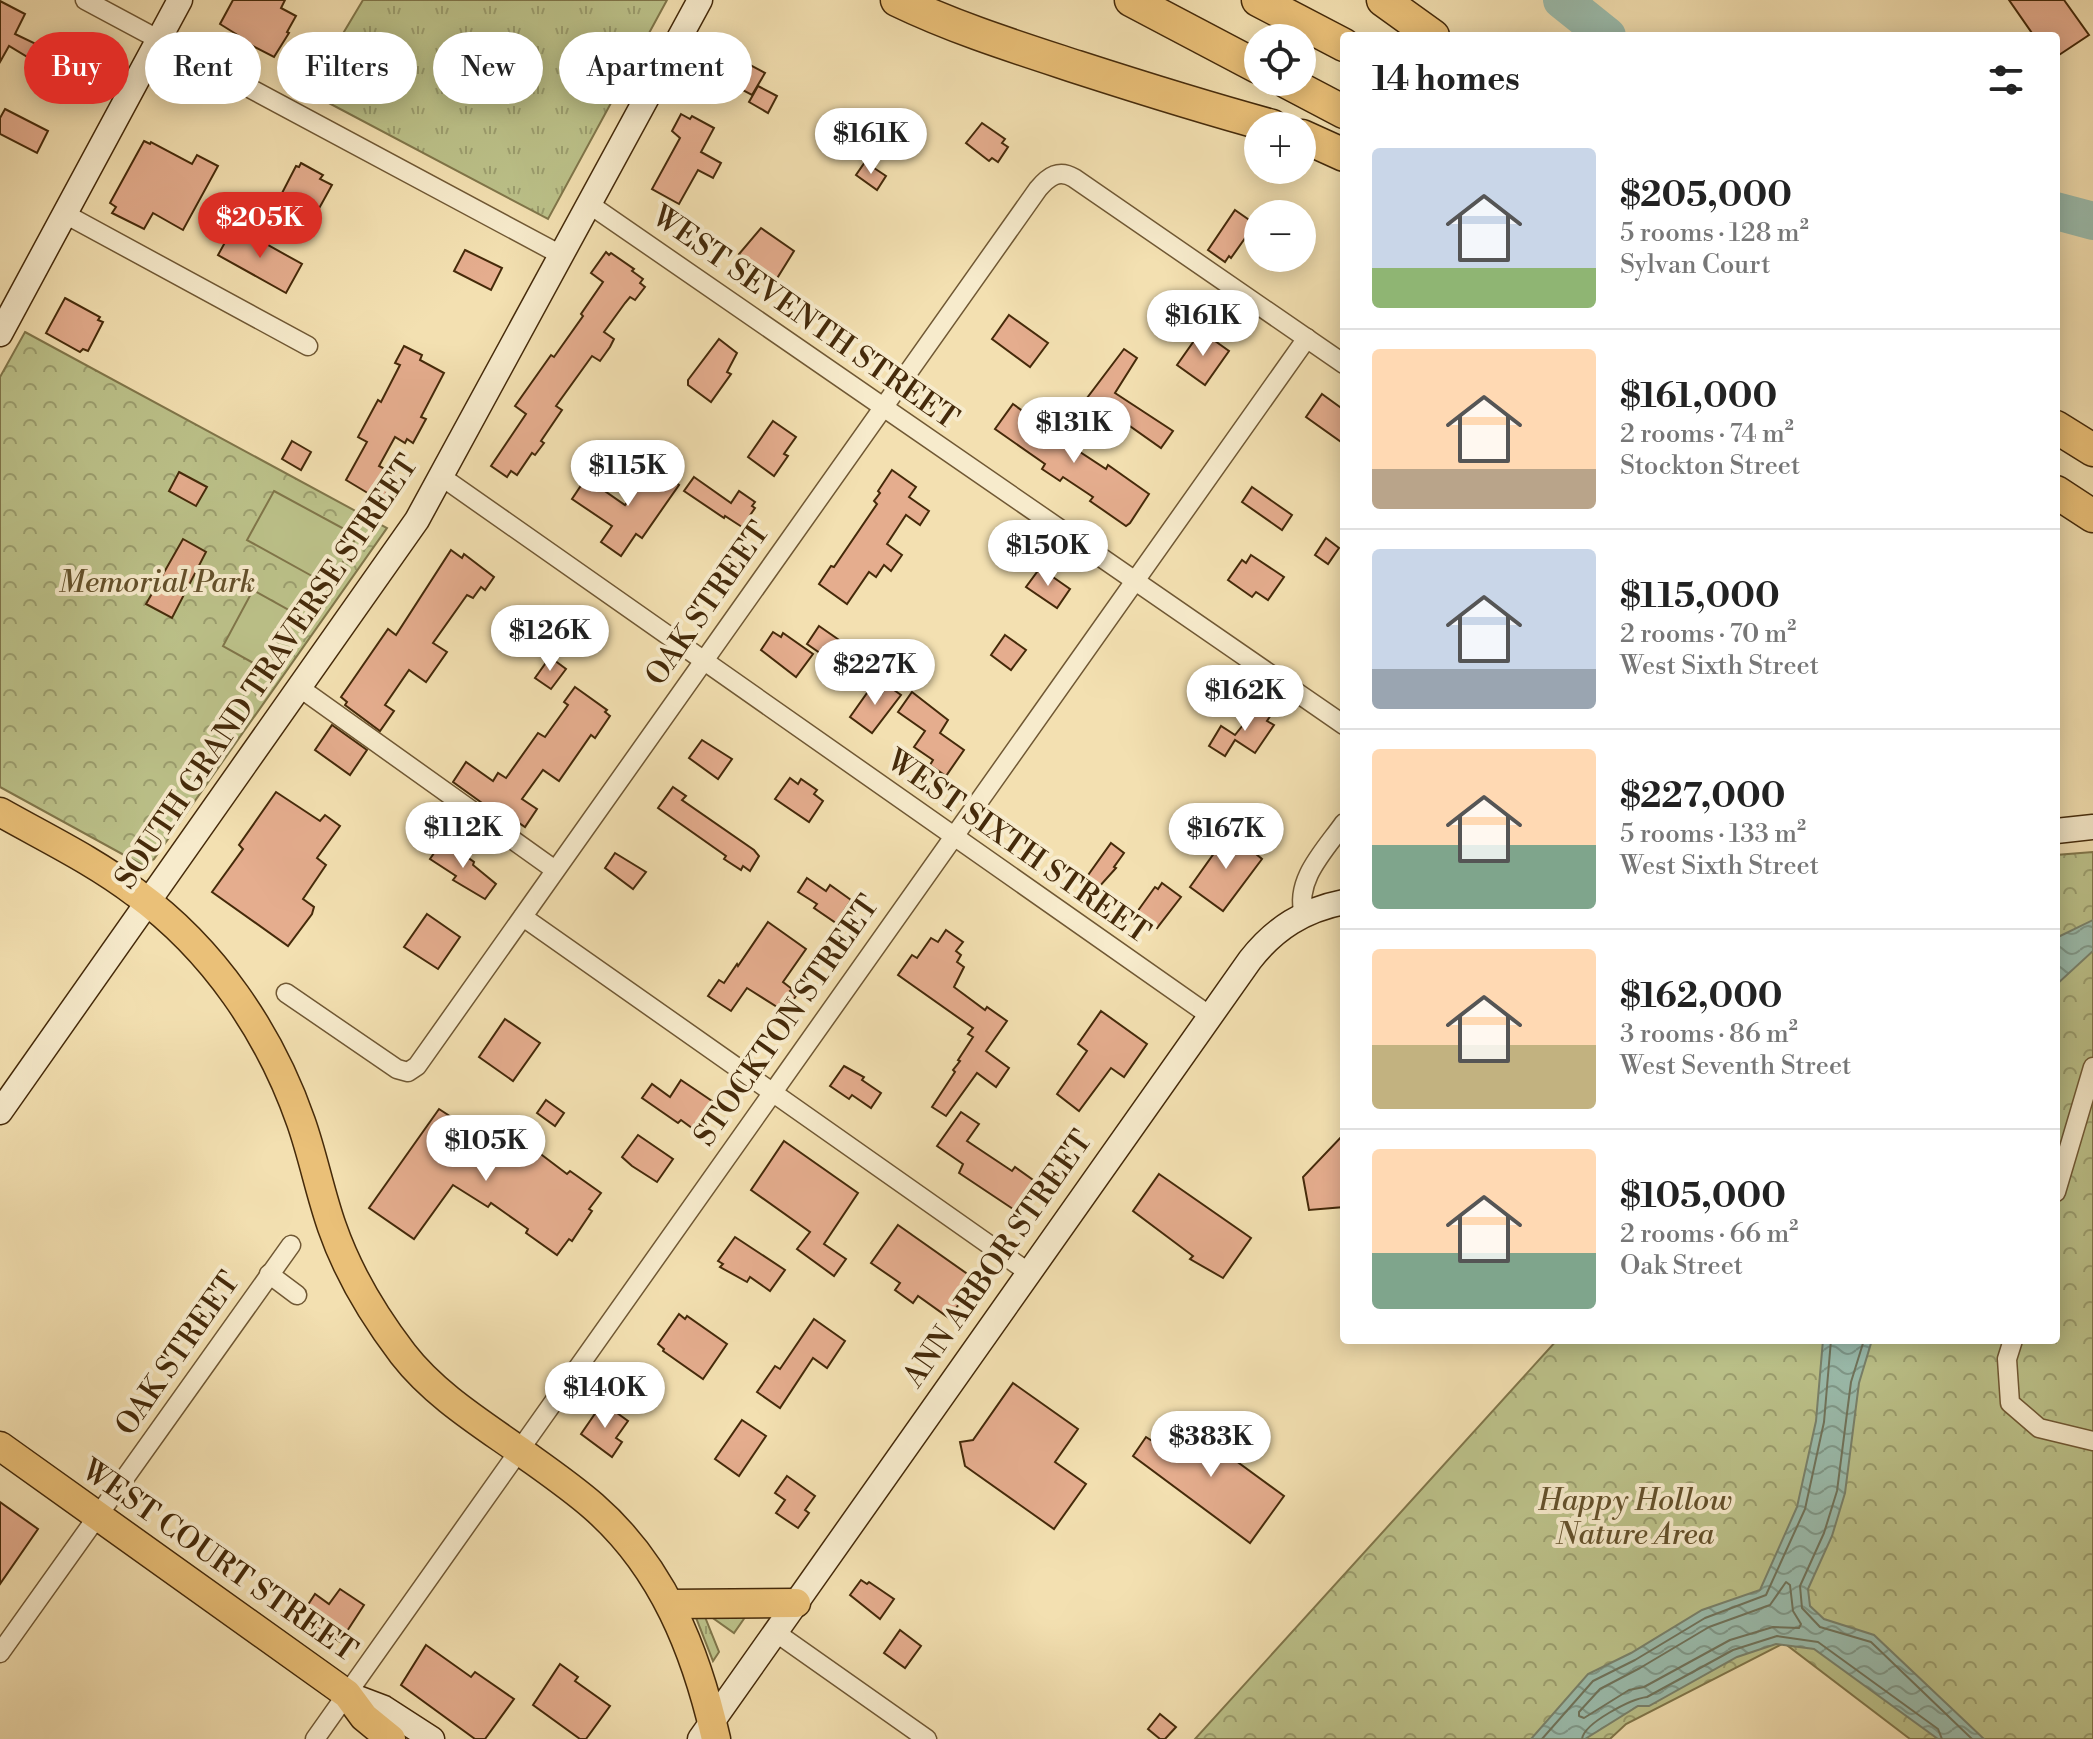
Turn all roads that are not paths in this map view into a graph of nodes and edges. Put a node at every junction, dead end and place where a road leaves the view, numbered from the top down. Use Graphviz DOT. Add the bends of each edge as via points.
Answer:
graph roads {
  1 [pos="85,0"];
  2 [pos="180,0"];
  3 [pos="700,0"];
  4 [pos="897,0"];
  5 [pos="1131,0"];
  6 [pos="1258,0"];
  7 [pos="1383,0"];
  8 [pos="146,32"];
  9 [pos="163,32"];
  10 [pos="1427,32"];
  11 [pos="1340,43"];
  12 [pos="1244,60"];
  13 [pos="145,65"];
  14 [pos="261,94"];
  15 [pos="1314,96"];
  16 [pos="1340,110"];
  17 [pos="1244,118"];
  18 [pos="1316,142"];
  19 [pos="1340,153"];
  20 [pos="589,204"];
  21 [pos="65,214"];
  22 [pos="561,255"];
  23 [pos="0,334"];
  24 [pos="1307,338"];
  25 [pos="308,346"];
  26 [pos="1340,361"];
  27 [pos="884,406"];
  28 [pos="2060,429"];
  29 [pos="2093,450"];
  30 [pos="442,477"];
  31 [pos="2060,495"];
  32 [pos="2093,516"];
  33 [pos="1135,580"];
  34 [pos="703,660"];
  35 [pos="300,688"];
  36 [pos="1340,722"];
  37 [pos="0,812"];
  38 [pos="2093,827"];
  39 [pos="1340,829"];
  40 [pos="2060,831"];
  41 [pos="953,836"];
  42 [pos="555,870"];
  43 [pos="149,902"];
  44 [pos="1340,903"];
  45 [pos="1304,914"];
  46 [pos="523,917"];
  47 [pos="286,993"];
  48 [pos="1209,1015"];
  49 [pos="2093,1067"];
  50 [pos="772,1091"];
  51 [pos="0,1112"];
  52 [pos="2060,1178"];
  53 [pos="291,1245"];
  54 [pos="1028,1272"];
  55 [pos="269,1274"];
  56 [pos="297,1295"];
  57 [pos="2012,1344"];
  58 [pos="2093,1441"];
  59 [pos="0,1446"];
  60 [pos="519,1450"];
  61 [pos="98,1516"];
  62 [pos="796,1603"];
  63 [pos="670,1604"];
  64 [pos="775,1632"];
  65 [pos="0,1653"];
  66 [pos="347,1694"];
  67 [pos="709,1733"];
  68 [pos="315,1739"];
  69 [pos="391,1739"];
  70 [pos="432,1739"];
  71 [pos="927,1739"];
  1 -- 8 [label="street"];
  2 -- 9 [label="main road"];
  3 -- 20 [label="main road, SOUTH GRAND TRAVERSE STREET"];
  4 -- 17 [label="highway" via="1005,44"];
  5 -- 12 [label="highway"];
  6 -- 11 [label="highway"];
  7 -- 10 [label="highway"];
  13 -- 21 [label="main road"];
  14 -- 22 [label="street"];
  15 -- 16 [label="highway"];
  18 -- 19 [label="highway"];
  20 -- 22 [label="main road, SOUTH GRAND TRAVERSE STREET"];
  20 -- 27 [label="street, WEST SEVENTH STREET"];
  21 -- 23 [label="main road"];
  21 -- 25 [label="street"];
  22 -- 30 [label="main road, SOUTH GRAND TRAVERSE STREET"];
  24 -- 26 [label="street"];
  24 -- 27 [label="street, OAK STREET" via="1074,178 1057,174 1038,189"];
  24 -- 33 [label="street, STOCKTON STREET"];
  27 -- 33 [label="street, WEST SEVENTH STREET"];
  27 -- 34 [label="street, OAK STREET"];
  28 -- 29 [label="highway"];
  30 -- 34 [label="street, WEST SIXTH STREET"];
  30 -- 35 [label="main road, SOUTH GRAND TRAVERSE STREET"];
  31 -- 32 [label="highway"];
  33 -- 36 [label="street, WEST SEVENTH STREET"];
  33 -- 41 [label="street, STOCKTON STREET"];
  34 -- 41 [label="street, WEST SIXTH STREET"];
  34 -- 42 [label="street, OAK STREET"];
  35 -- 42 [label="street"];
  35 -- 43 [label="main road, SOUTH GRAND TRAVERSE STREET"];
  37 -- 43 [label="main road"];
  38 -- 40 [label="main road"];
  39 -- 45 [label="street" via="1306,879"];
  41 -- 48 [label="street, WEST SIXTH STREET"];
  41 -- 50 [label="street, STOCKTON STREET"];
  42 -- 46 [label="street, OAK STREET"];
  43 -- 51 [label="main road, SOUTH GRAND TRAVERSE STREET"];
  43 -- 60 [label="main road" via="215,969 267,1044 301,1123 341,1250 390,1336 430,1384"];
  44 -- 45 [label="main road, ANN ARBOR STREET"];
  45 -- 48 [label="main road, ANN ARBOR STREET" via="1263,944"];
  46 -- 47 [label="street, OAK STREET" via="410,1071 393,1067"];
  46 -- 50 [label="street"];
  48 -- 54 [label="main road, ANN ARBOR STREET"];
  49 -- 52 [label="street"];
  50 -- 54 [label="street"];
  50 -- 60 [label="street, STOCKTON STREET"];
  53 -- 55 [label="street, OAK STREET"];
  54 -- 62 [label="main road, ANN ARBOR STREET"];
  55 -- 56 [label="street"];
  55 -- 61 [label="street, OAK STREET"];
  57 -- 58 [label="street" via="2007,1359 2010,1403 2039,1428"];
  59 -- 61 [label="main road, WEST COURT STREET"];
  60 -- 63 [label="main road" via="609,1522 644,1562"];
  60 -- 66 [label="street, STOCKTON STREET"];
  61 -- 65 [label="street, OAK STREET"];
  61 -- 66 [label="main road, WEST COURT STREET"];
  62 -- 63 [label="main road"];
  62 -- 64 [label="main road, ANN ARBOR STREET"];
  63 -- 67 [label="main road" via="693,1655"];
  64 -- 67 [label="main road, ANN ARBOR STREET"];
  64 -- 71 [label="street"];
  66 -- 68 [label="street, STOCKTON STREET"];
  66 -- 69 [label="main road, WEST COURT STREET"];
  66 -- 70 [label="main road" via="384,1708"];
}
